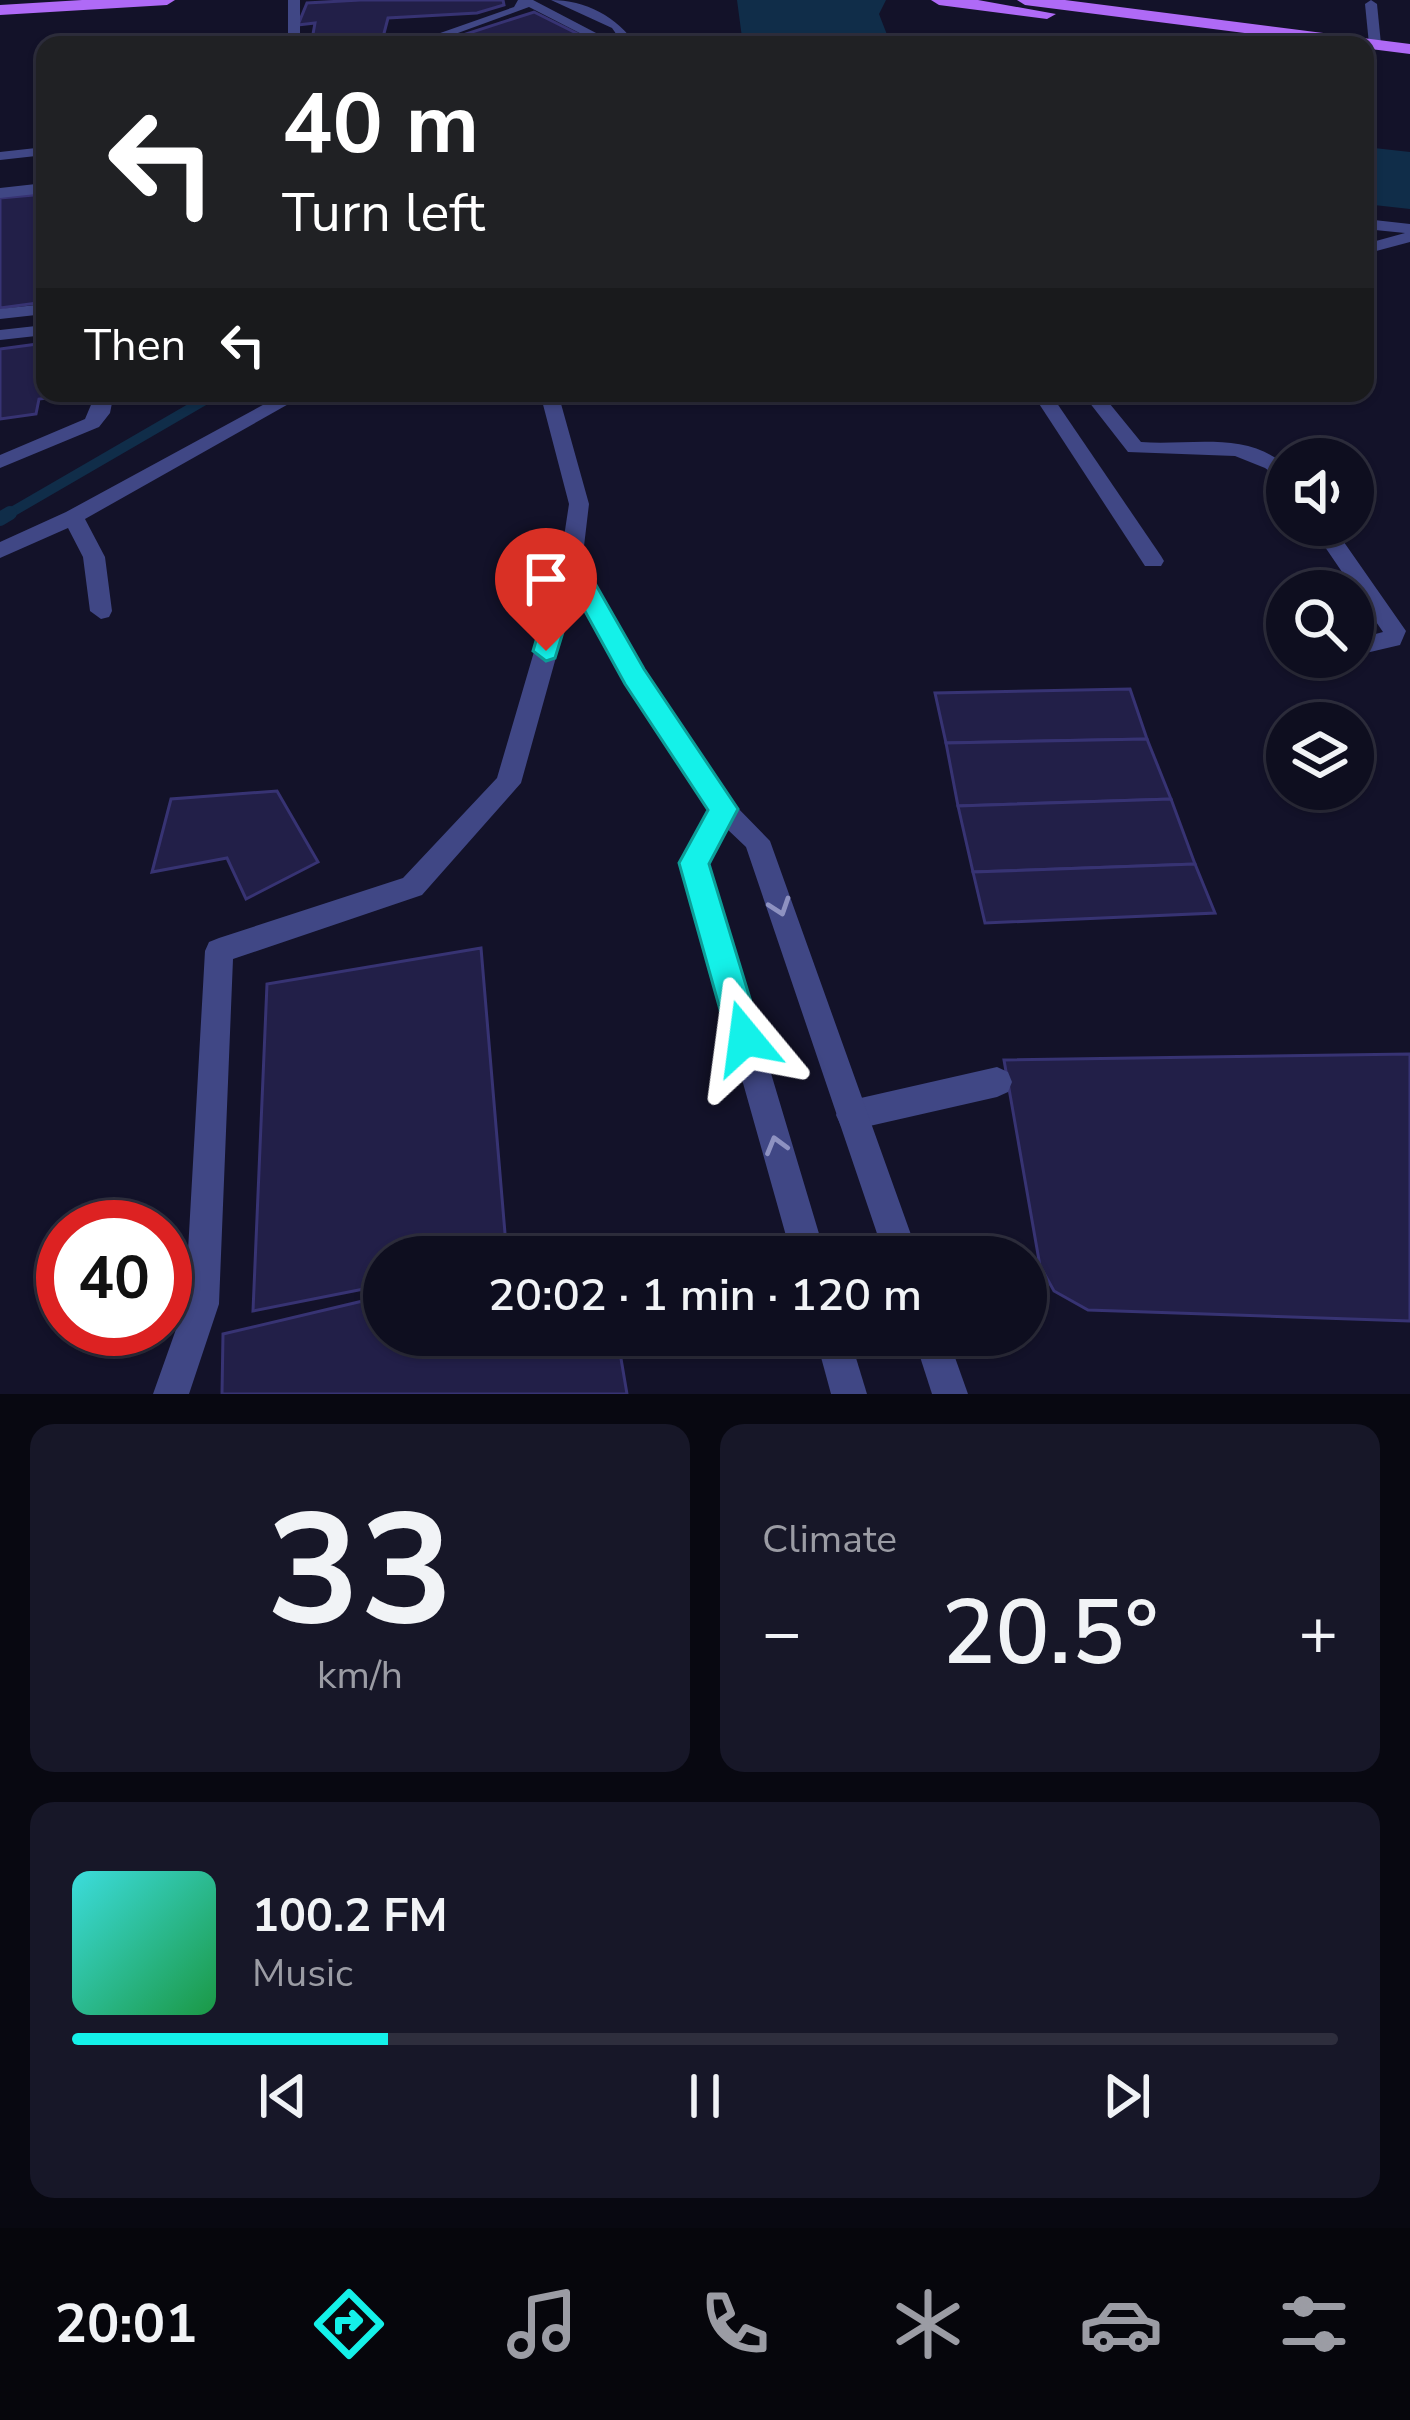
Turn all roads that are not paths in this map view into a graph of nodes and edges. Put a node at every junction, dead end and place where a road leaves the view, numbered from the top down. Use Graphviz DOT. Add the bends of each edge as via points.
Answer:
graph roads {
  1 [pos="167,0"];
  2 [pos="294,0"];
  3 [pos="557,0"];
  4 [pos="939,0"];
  5 [pos="1025,0"];
  6 [pos="128,1"];
  7 [pos="524,2"];
  8 [pos="1084,4"];
  9 [pos="1371,4"];
  10 [pos="0,10"];
  11 [pos="1107,16"];
  12 [pos="294,36"];
  13 [pos="439,36"];
  14 [pos="595,36"];
  15 [pos="624,36"];
  16 [pos="1235,36"];
  17 [pos="1266,36"];
  18 [pos="1370,36"];
  19 [pos="1374,49"];
  20 [pos="1410,49"];
  21 [pos="1374,50"];
  22 [pos="1410,60"];
  23 [pos="36,153"];
  24 [pos="0,156"];
  25 [pos="36,189"];
  26 [pos="0,193"];
  27 [pos="1374,226"];
  28 [pos="1410,233"];
  29 [pos="1374,246"];
  30 [pos="36,310"];
  31 [pos="0,314"];
  32 [pos="36,330"];
  33 [pos="0,335"];
  34 [pos="103,402"];
  35 [pos="283,402"];
  36 [pos="551,402"];
  37 [pos="1047,402"];
  38 [pos="1098,402"];
  39 [pos="0,462"];
  40 [pos="1266,463"];
  41 [pos="73,517"];
  42 [pos="0,551"];
  43 [pos="1153,561"];
  44 [pos="571,563"];
  45 [pos="1374,601"];
  46 [pos="101,611"];
  47 [pos="1374,643"];
  48 [pos="723,809"];
  49 [pos="997,1082"];
  50 [pos="852,1115"];
  51 [pos="803,1236"];
  52 [pos="895,1236"];
  53 [pos="838,1356"];
  54 [pos="937,1356"];
  55 [pos="171,1394"];
  56 [pos="849,1394"];
  57 [pos="950,1394"];
  1 -- 6 [label="main road"];
  2 -- 12 [label="street"];
  3 -- 15 [label="street"];
  4 -- 11 [label="main road"];
  5 -- 8 [label="main road"];
  6 -- 10 [label="main road"];
  7 -- 13 [label="street"];
  7 -- 14 [label="street"];
  8 -- 11 [label="main road"];
  9 -- 18 [label="street"];
  11 -- 16 [label="main road"];
  11 -- 17 [label="main road"];
  19 -- 20 [label="main road"];
  21 -- 22 [label="main road"];
  23 -- 24 [label="street"];
  25 -- 26 [label="street"];
  27 -- 28 [label="street"];
  28 -- 29 [label="street"];
  30 -- 31 [label="street"];
  32 -- 33 [label="street"];
  34 -- 39 [label="street" via="92,423"];
  35 -- 41 [label="street"];
  36 -- 44 [label="street" via="579,504"];
  37 -- 43 [label="street"];
  38 -- 40 [label="street" via="1136,448 1222,447"];
  41 -- 42 [label="street"];
  41 -- 46 [label="street" via="94,557"];
  44 -- 48 [label="street"];
  44 -- 55 [label="street" via="508,783 412,886 219,951 202,1304"];
  45 -- 47 [label="street" via="1395,631"];
  48 -- 50 [label="street, one-way" via="757,841"];
  51 -- 48 [label="street, one-way" via="694,863"];
  49 -- 50 [label="street"];
  50 -- 52 [label="street"];
  53 -- 56 [label="street"];
  54 -- 57 [label="street"];
}
